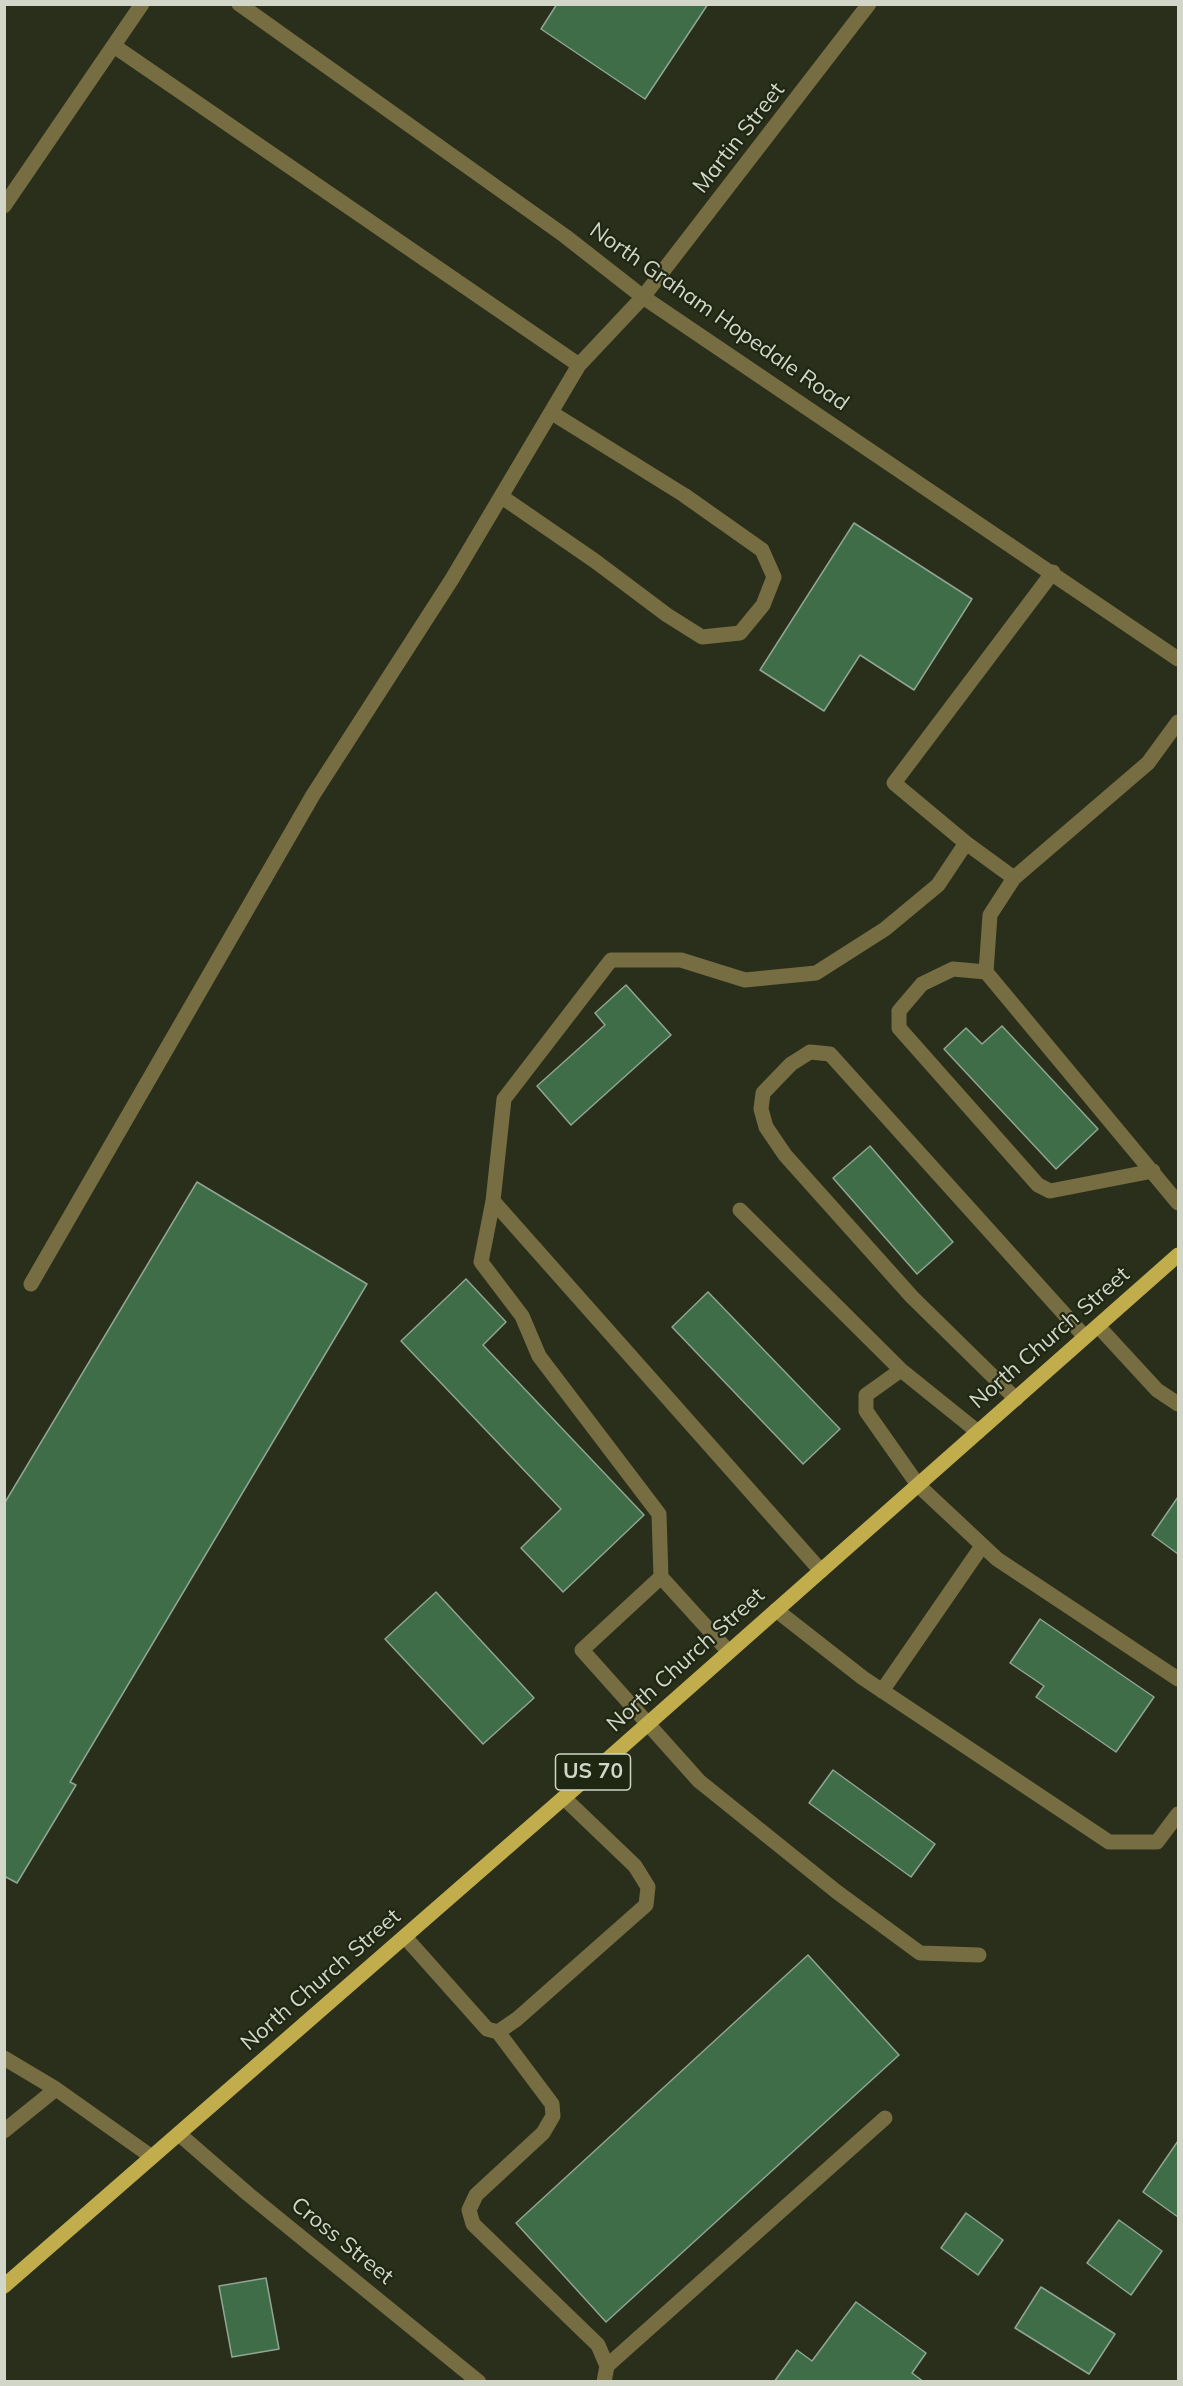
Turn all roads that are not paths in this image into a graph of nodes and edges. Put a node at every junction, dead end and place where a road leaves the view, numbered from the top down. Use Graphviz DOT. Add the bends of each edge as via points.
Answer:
graph roads {
  1 [pos="142,4"];
  2 [pos="239,4"];
  3 [pos="869,4"];
  4 [pos="114,46"];
  5 [pos="4,206"];
  6 [pos="644,297"];
  7 [pos="579,365"];
  8 [pos="552,413"];
  9 [pos="502,498"];
  10 [pos="1053,572"];
  11 [pos="1179,659"];
  12 [pos="1179,722"];
  13 [pos="966,843"];
  14 [pos="1014,878"];
  15 [pos="986,972"];
  16 [pos="1153,1171"];
  17 [pos="493,1202"];
  18 [pos="1179,1203"];
  19 [pos="740,1210"];
  20 [pos="1179,1255"];
  21 [pos="31,1284"];
  22 [pos="1098,1326"];
  23 [pos="1085,1337"];
  24 [pos="901,1370"];
  25 [pos="1016,1398"];
  26 [pos="1179,1404"];
  27 [pos="978,1432"];
  28 [pos="918,1485"];
  29 [pos="982,1546"];
  30 [pos="821,1571"];
  31 [pos="661,1577"];
  32 [pos="776,1610"];
  33 [pos="729,1652"];
  34 [pos="1179,1678"];
  35 [pos="882,1691"];
  36 [pos="648,1724"];
  37 [pos="564,1798"];
  38 [pos="1179,1814"];
  39 [pos="405,1937"];
  40 [pos="980,1955"];
  41 [pos="498,2032"];
  42 [pos="4,2058"];
  43 [pos="56,2089"];
  44 [pos="885,2118"];
  45 [pos="4,2131"];
  46 [pos="179,2134"];
  47 [pos="152,2157"];
  48 [pos="4,2286"];
  49 [pos="606,2374"];
  50 [pos="479,2382"];
  1 -- 4 [label="street"];
  2 -- 6 [label="street, North Graham Hopedale Road"];
  3 -- 6 [label="street, Martin Street"];
  4 -- 5 [label="street"];
  4 -- 7 [label="street"];
  6 -- 7 [label="street, Martin Street"];
  6 -- 10 [label="street, North Graham Hopedale Road"];
  7 -- 8 [label="street, Martin Street"];
  8 -- 9 [label="street, Martin Street"];
  8 -- 9 [label="street" via="684,495 762,550 774,578 763,605 740,633 702,637"];
  9 -- 21 [label="street, Martin Street" via="313,795"];
  10 -- 11 [label="street, North Graham Hopedale Road"];
  10 -- 13 [label="street" via="894,783"];
  12 -- 14 [label="street" via="1148,763"];
  13 -- 14 [label="street"];
  13 -- 17 [label="street" via="938,885 885,929 816,973 745,980 681,960 611,960 504,1098"];
  14 -- 15 [label="street" via="990,915"];
  15 -- 16 [label="street"];
  15 -- 16 [label="street" via="953,969 922,984 899,1011 900,1028 1038,1185 1050,1191"];
  16 -- 18 [label="street"];
  17 -- 30 [label="street"];
  17 -- 31 [label="street" via="481,1262 522,1316 539,1356 659,1514"];
  19 -- 24 [label="street"];
  20 -- 22 [label="main road, North Church Street / US 70"];
  22 -- 23 [label="main road, North Church Street / US 70"];
  22 -- 26 [label="street" via="1157,1390"];
  23 -- 25 [label="main road, North Church Street / US 70"];
  23 -- 25 [label="street" via="830,1054 810,1052 791,1064 763,1093 761,1109 766,1127 785,1155 912,1298"];
  24 -- 27 [label="street"];
  24 -- 28 [label="street" via="866,1395 866,1411"];
  25 -- 27 [label="main road, North Church Street / US 70"];
  27 -- 28 [label="main road, North Church Street / US 70"];
  28 -- 29 [label="street"];
  28 -- 30 [label="main road, North Church Street / US 70"];
  29 -- 34 [label="street"];
  29 -- 35 [label="street"];
  30 -- 32 [label="main road, North Church Street / US 70"];
  31 -- 33 [label="street"];
  31 -- 36 [label="street" via="582,1650"];
  32 -- 33 [label="main road, North Church Street / US 70"];
  32 -- 35 [label="street"];
  33 -- 36 [label="main road, North Church Street / US 70"];
  35 -- 38 [label="street" via="1109,1842 1157,1842"];
  36 -- 37 [label="main road, North Church Street / US 70"];
  36 -- 40 [label="street" via="699,1781 920,1953"];
  37 -- 39 [label="main road, North Church Street / US 70"];
  37 -- 41 [label="street" via="635,1866 648,1887 646,1905"];
  39 -- 41 [label="street" via="487,2029"];
  39 -- 46 [label="main road, North Church Street / US 70"];
  41 -- 49 [label="street" via="552,2104 554,2116 543,2133 476,2195 469,2210 473,2224 598,2345"];
  42 -- 43 [label="street"];
  43 -- 45 [label="street"];
  43 -- 47 [label="street"];
  44 -- 49 [label="street"];
  46 -- 47 [label="main road, North Church Street / US 70"];
  46 -- 50 [label="street, Cross Street"];
  47 -- 48 [label="main road, North Church Street / US 70"];
}
